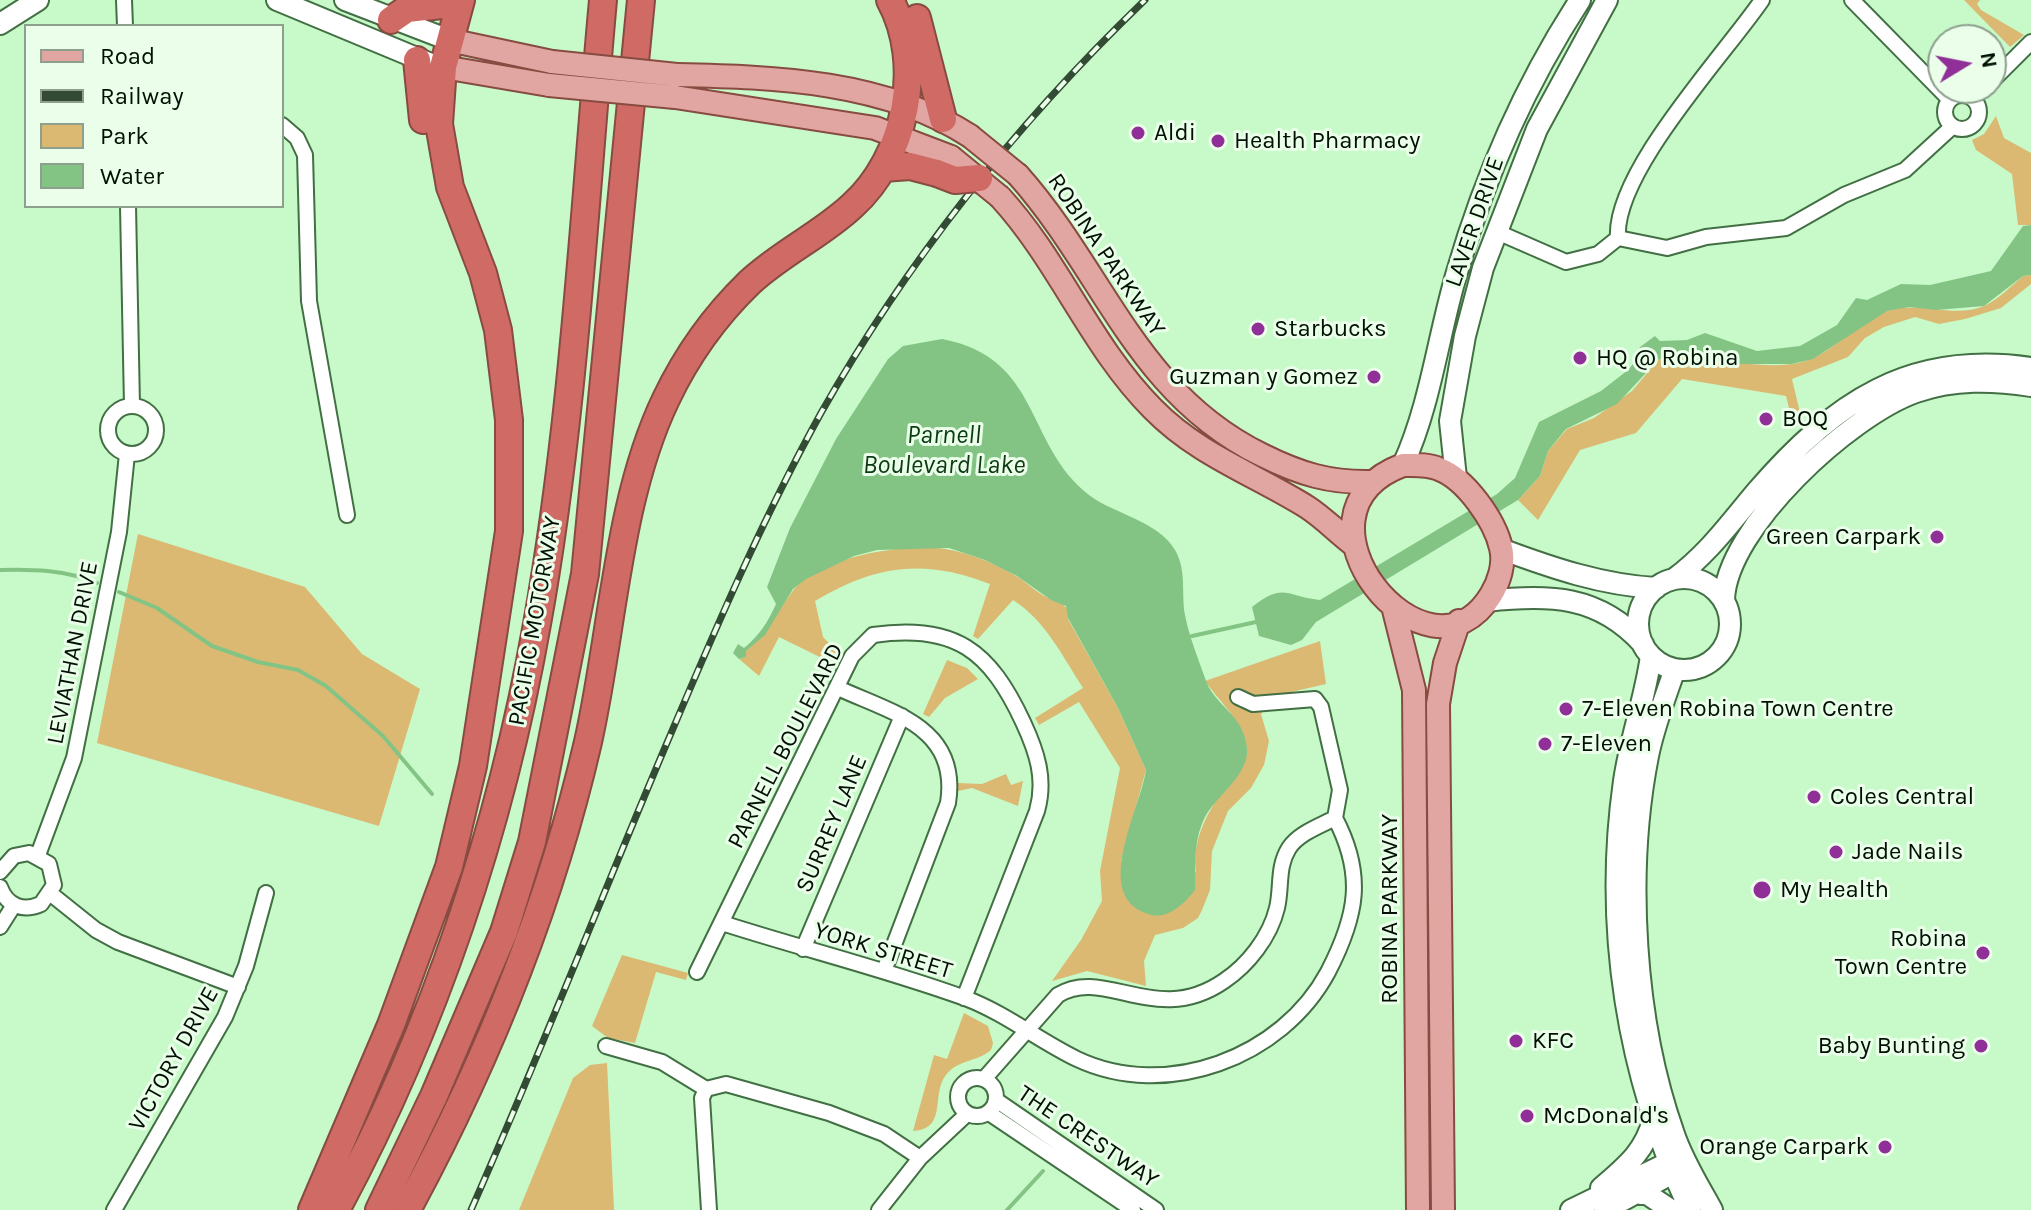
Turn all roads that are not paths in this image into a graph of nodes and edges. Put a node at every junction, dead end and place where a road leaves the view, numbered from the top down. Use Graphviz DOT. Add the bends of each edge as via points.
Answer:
graph roads {
  1 [pos="38,0"];
  2 [pos="124,0"];
  3 [pos="277,0"];
  4 [pos="345,0"];
  5 [pos="603,0"];
  6 [pos="641,0"];
  7 [pos="890,0"];
  8 [pos="910,0"];
  9 [pos="1580,0"];
  10 [pos="1607,0"];
  11 [pos="1762,0"];
  12 [pos="1852,0"];
  13 [pos="460,1"];
  14 [pos="391,20"];
  15 [pos="0,24"];
  16 [pos="125,24"];
  17 [pos="449,40"];
  18 [pos="2028,44"];
  19 [pos="430,64"];
  20 [pos="2007,66"];
  21 [pos="1927,77"];
  22 [pos="676,86"];
  23 [pos="904,104"];
  24 [pos="1948,104"];
  25 [pos="1977,104"];
  26 [pos="943,119"];
  27 [pos="1953,126"];
  28 [pos="284,127"];
  29 [pos="896,134"];
  30 [pos="944,165"];
  31 [pos="883,168"];
  32 [pos="979,178"];
  33 [pos="128,208"];
  34 [pos="1495,231"];
  35 [pos="1618,238"];
  36 [pos="2031,368"];
  37 [pos="2031,386"];
  38 [pos="1874,402"];
  39 [pos="132,406"];
  40 [pos="127,454"];
  41 [pos="1403,465"];
  42 [pos="1456,478"];
  43 [pos="1372,482"];
  44 [pos="347,515"];
  45 [pos="1497,539"];
  46 [pos="1358,554"];
  47 [pos="1665,584"];
  48 [pos="1724,600"];
  49 [pos="1487,601"];
  50 [pos="1388,603"];
  51 [pos="1459,621"];
  52 [pos="1647,650"];
  53 [pos="1675,669"];
  54 [pos="838,688"];
  55 [pos="1238,697"];
  56 [pos="902,716"];
  57 [pos="1335,818"];
  58 [pos="38,855"];
  59 [pos="0,872"];
  60 [pos="0,887"];
  61 [pos="266,893"];
  62 [pos="51,894"];
  63 [pos="14,905"];
  64 [pos="722,923"];
  65 [pos="0,927"];
  66 [pos="803,949"];
  67 [pos="884,971"];
  68 [pos="697,972"];
  69 [pos="238,987"];
  70 [pos="964,998"];
  71 [pos="1029,1029"];
  72 [pos="606,1046"];
  73 [pos="984,1079"];
  74 [pos="706,1089"];
  75 [pos="992,1106"];
  76 [pos="967,1114"];
  77 [pos="1653,1120"];
  78 [pos="920,1158"];
  79 [pos="1678,1164"];
  80 [pos="1640,1194"];
  81 [pos="1577,1207"];
  82 [pos="114,1210"];
  83 [pos="312,1210"];
  84 [pos="336,1210"];
  85 [pos="379,1210"];
  86 [pos="407,1210"];
  87 [pos="709,1210"];
  88 [pos="879,1210"];
  89 [pos="1133,1210"];
  90 [pos="1156,1210"];
  91 [pos="1418,1210"];
  92 [pos="1443,1210"];
  93 [pos="1605,1210"];
  94 [pos="1671,1210"];
  95 [pos="1690,1210"];
  96 [pos="1712,1210"];
  1 -- 15 [label="street"];
  2 -- 16 [label="street"];
  3 -- 19 [label="street"];
  4 -- 14 [label="street"];
  5 -- 84 [label="highway, PACIFIC MOTORWAY" via="556,495 538,624 513,742 469,897 426,1014 364,1159"];
  6 -- 85 [label="highway, PACIFIC MOTORWAY" via="585,574 532,842 504,932"];
  7 -- 23 [label="highway" via="907,50"];
  8 -- 26 [label="highway"];
  9 -- 41 [label="street, LAVER DRIVE" via="1515,116 1481,198 1453,287 1424,416"];
  10 -- 34 [label="street, LAVER DRIVE" via="1537,129"];
  11 -- 35 [label="street" via="1650,152 1620,215"];
  12 -- 21 [label="street"];
  13 -- 14 [label="highway" via="407,9"];
  13 -- 17 [label="highway"];
  14 -- 17 [label="street"];
  17 -- 19 [label="highway"];
  17 -- 22 [label="main road, ROBINA PARKWAY, bridge"];
  18 -- 20 [label="street"];
  19 -- 22 [label="main road, ROBINA PARKWAY, bridge" via="549,85"];
  19 -- 83 [label="highway" via="429,162 438,192 461,217 491,301 504,371 512,502 473,766 440,897"];
  22 -- 23 [label="main road, ROBINA PARKWAY" via="753,75"];
  22 -- 29 [label="main road, ROBINA PARKWAY"];
  23 -- 26 [label="main road, ROBINA PARKWAY"];
  23 -- 29 [label="highway"];
  24 -- 27 [label="street" via="1945,113"];
  25 -- 27 [label="street" via="1975,123 1961,129"];
  26 -- 43 [label="main road, ROBINA PARKWAY, bridge" via="1018,175 1151,367 1191,409 1253,451 1300,472 1331,482"];
  27 -- 35 [label="street" via="1905,170 1844,195 1786,228 1715,235 1667,248"];
  28 -- 44 [label="street" via="305,155 309,301"];
  29 -- 30 [label="main road, ROBINA PARKWAY"];
  29 -- 31 [label="highway"];
  30 -- 31 [label="highway"];
  30 -- 32 [label="highway, bridge" via="955,180"];
  31 -- 86 [label="highway" via="853,206 774,261 732,301 690,357 655,422 631,494 601,678 553,871 482,1062"];
  32 -- 46 [label="main road, bridge" via="1036,243 1119,369 1153,409 1213,458 1310,509"];
  33 -- 39 [label="street"];
  34 -- 35 [label="street" via="1566,262 1598,254"];
  34 -- 42 [label="street, LAVER DRIVE" via="1452,402"];
  36 -- 38 [label="street" via="1989,363 1935,367"];
  37 -- 38 [label="street" via="1963,381"];
  38 -- 47 [label="street" via="1813,436 1758,490 1699,561"];
  38 -- 48 [label="street" via="1774,502 1731,564"];
  39 -- 40 [label="street" via="113,414 107,429 112,444"];
  39 -- 40 [label="street" via="152,416 156,432 147,448"];
  40 -- 58 [label="street, LEVIATHAN DRIVE" via="119,532 74,758"];
  41 -- 42 [label="main road" via="1438,468"];
  41 -- 43 [label="main road"];
  42 -- 45 [label="main road"];
  43 -- 46 [label="main road" via="1354,512"];
  45 -- 47 [label="street" via="1554,569 1631,587"];
  45 -- 49 [label="main road" via="1499,579"];
  46 -- 50 [label="main road"];
  47 -- 48 [label="street" via="1702,582"];
  47 -- 52 [label="street" via="1640,614"];
  48 -- 53 [label="street" via="1730,618 1722,651 1701,667"];
  49 -- 51 [label="main road"];
  49 -- 52 [label="street" via="1555,597 1615,617"];
  50 -- 51 [label="main road" via="1424,624"];
  50 -- 91 [label="main road, ROBINA PARKWAY" via="1414,690"];
  51 -- 92 [label="main road, ROBINA PARKWAY" via="1438,704"];
  52 -- 53 [label="street"];
  52 -- 77 [label="street" via="1624,781 1615,879 1630,1025"];
  53 -- 79 [label="street" via="1646,772 1636,930"];
  54 -- 56 [label="street"];
  54 -- 64 [label="street, PARNELL BOULEVARD"];
  54 -- 70 [label="street, PARNELL BOULEVARD" via="852,656 873,635 916,633 952,639 996,670 1034,747 1041,798"];
  55 -- 57 [label="street" via="1253,704 1315,699 1340,790"];
  56 -- 66 [label="street, SURREY LANE"];
  56 -- 67 [label="street" via="933,738 951,782 943,819"];
  57 -- 71 [label="street" via="1291,845 1282,860 1271,926 1223,982 1165,1001 1080,986 1058,995"];
  57 -- 71 [label="street, YORK STREET" via="1348,843 1357,882 1340,945 1319,989 1264,1042 1211,1066 1164,1075 1098,1066"];
  58 -- 59 [label="street" via="14,856"];
  58 -- 62 [label="street" via="53,873"];
  60 -- 63 [label="street"];
  61 -- 69 [label="street"];
  62 -- 63 [label="street" via="32,908"];
  62 -- 69 [label="street, VICTORY DRIVE" via="118,942"];
  63 -- 65 [label="street"];
  64 -- 66 [label="street, YORK STREET"];
  64 -- 68 [label="street, PARNELL BOULEVARD"];
  66 -- 67 [label="street, YORK STREET"];
  67 -- 70 [label="street, YORK STREET"];
  69 -- 82 [label="street, VICTORY DRIVE"];
  70 -- 71 [label="street, YORK STREET"];
  71 -- 73 [label="street"];
  72 -- 74 [label="street" via="662,1062"];
  73 -- 75 [label="street" via="994,1088"];
  73 -- 76 [label="street" via="961,1085 957,1098"];
  74 -- 78 [label="street" via="726,1084 829,1113 884,1134"];
  74 -- 87 [label="street" via="702,1098"];
  75 -- 76 [label="street" via="982,1116"];
  75 -- 89 [label="street, THE CRESTWAY"];
  75 -- 90 [label="street, THE CRESTWAY"];
  76 -- 78 [label="street"];
  77 -- 79 [label="street"];
  77 -- 81 [label="street" via="1648,1141 1634,1159"];
  78 -- 88 [label="street"];
  79 -- 80 [label="street"];
  79 -- 81 [label="street"];
  79 -- 95 [label="street"];
  79 -- 96 [label="street"];
  80 -- 93 [label="street"];
  80 -- 94 [label="street"];
}
